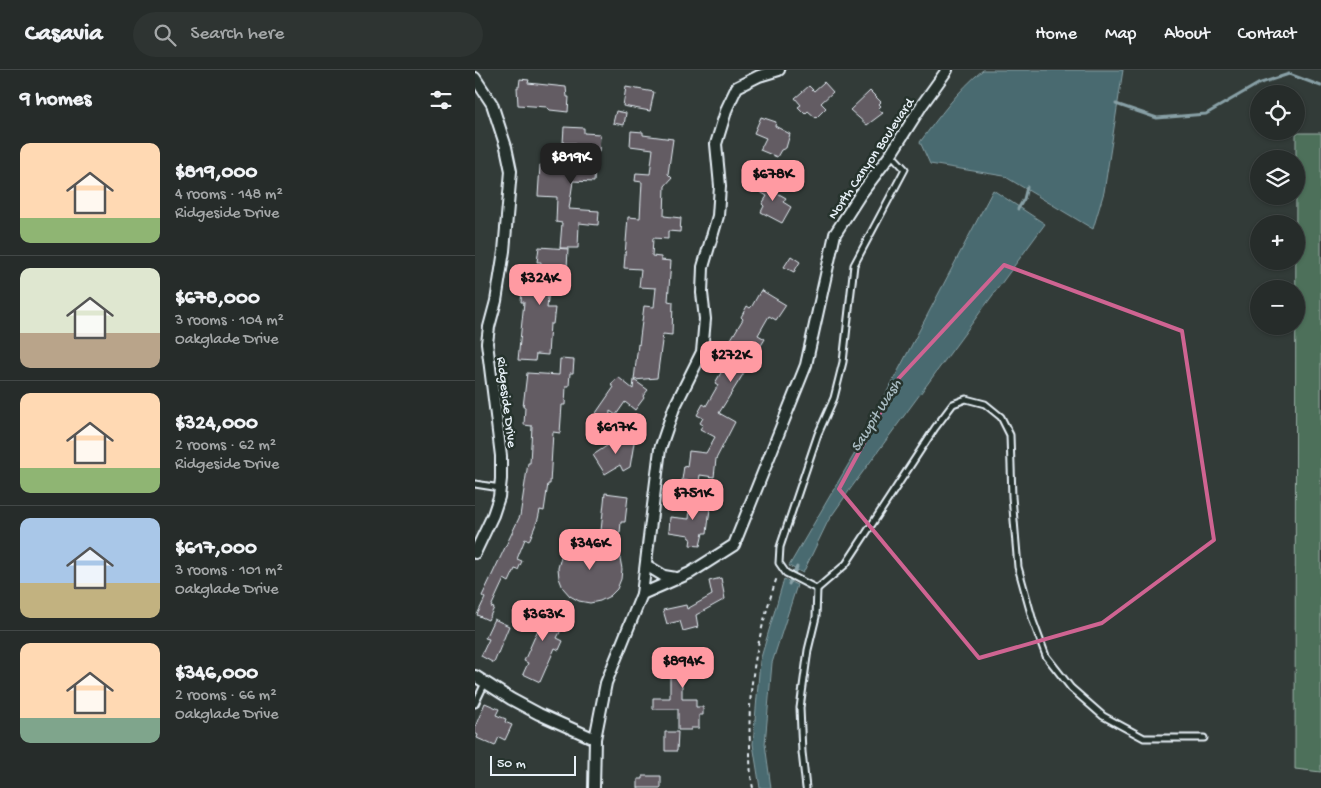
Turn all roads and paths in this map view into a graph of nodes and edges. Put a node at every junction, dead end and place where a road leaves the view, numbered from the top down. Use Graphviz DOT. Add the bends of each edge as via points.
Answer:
graph roads {
  1 [pos="779,70"];
  2 [pos="947,70"];
  3 [pos="475,78"];
  4 [pos="891,154"];
  5 [pos="475,484"];
  6 [pos="500,488"];
  7 [pos="476,547"];
  8 [pos="779,563"];
  9 [pos="646,565"];
  10 [pos="677,578"];
  11 [pos="817,589"];
  12 [pos="642,594"];
  13 [pos="475,676"];
  14 [pos="485,682"];
  15 [pos="475,704"];
  16 [pos="595,738"];
  17 [pos="1204,738"];
  18 [pos="594,788"];
  19 [pos="753,788"];
  20 [pos="807,788"];
  1 -- 9 [label="street" via="737,87 716,144 720,186 718,216 703,267 705,319 702,352 674,408 660,449"];
  2 -- 4 [label="street, North Canyon Boulevard"];
  3 -- 6 [label="street, Ridgeside Drive" via="491,104 507,147 511,172 504,252 487,343 501,456"];
  4 -- 8 [label="lane" via="905,169 854,265 843,362 834,398 818,434 780,547"];
  4 -- 10 [label="street, North Canyon Boulevard" via="835,234 806,365 734,545"];
  5 -- 6 [label="lane"];
  6 -- 7 [label="street, Ridgeside Drive" via="493,515"];
  8 -- 11 [label="lane" via="786,573"];
  8 -- 19 [label="path" via="753,671 749,713"];
  9 -- 10 [label="street" via="664,576"];
  9 -- 12 [label="street"];
  10 -- 12 [label="street, North Canyon Boulevard"];
  11 -- 17 [label="lane" via="846,564 953,404 966,399 985,404 1001,417 1010,435 1018,567 1046,656 1071,688 1103,716 1144,738"];
  11 -- 20 [label="lane" via="816,617 800,708 801,752"];
  12 -- 16 [label="street" via="606,683"];
  13 -- 14 [label="street"];
  14 -- 15 [label="lane"];
  14 -- 16 [label="street" via="532,710"];
  16 -- 18 [label="street"];
}
